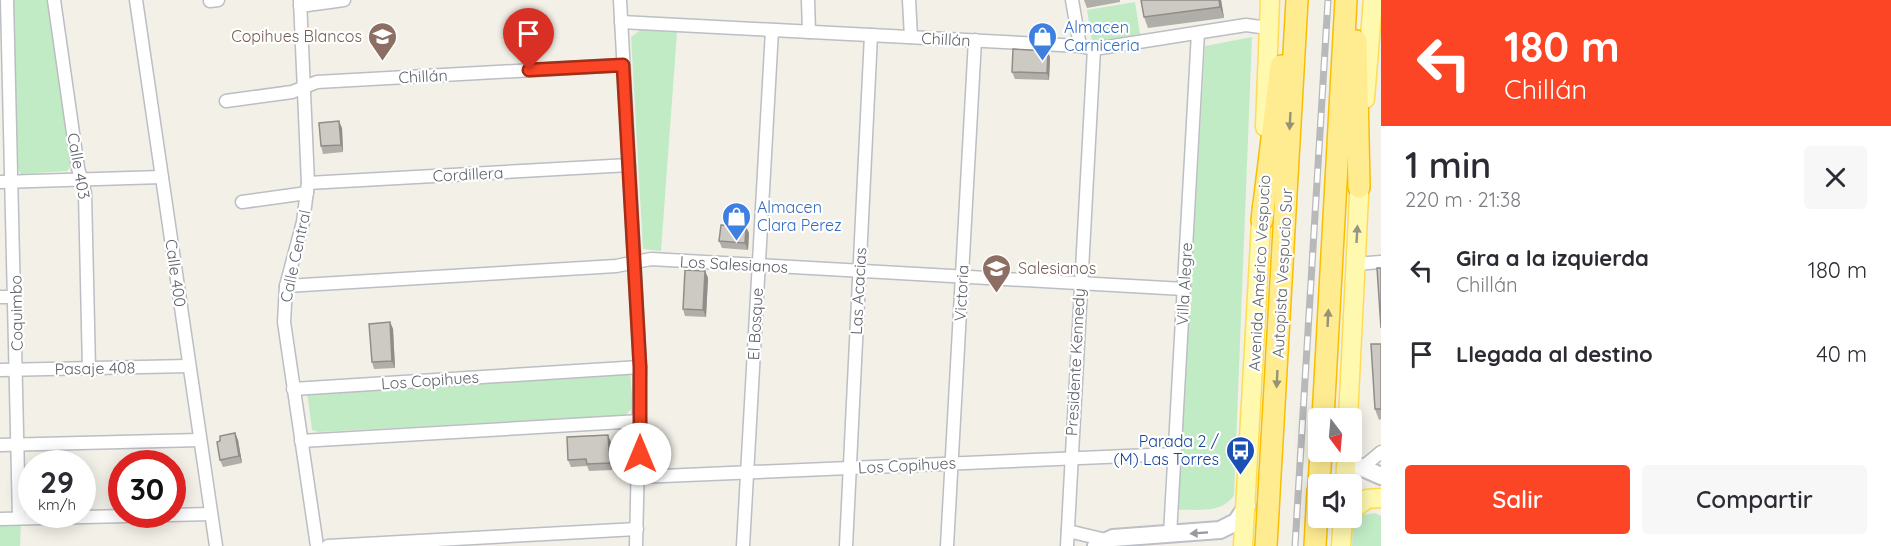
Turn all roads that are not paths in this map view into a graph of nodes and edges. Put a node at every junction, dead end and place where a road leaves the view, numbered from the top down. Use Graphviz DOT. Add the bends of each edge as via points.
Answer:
graph roads {
  1 [pos="7,0"];
  2 [pos="54,0"];
  3 [pos="136,0"];
  4 [pos="344,0"];
  5 [pos="620,0"];
  6 [pos="808,0"];
  7 [pos="909,0"];
  8 [pos="1072,0"];
  9 [pos="1270,0"];
  10 [pos="1290,0"];
  11 [pos="1297,0"];
  12 [pos="1346,0"];
  13 [pos="1356,0"];
  14 [pos="1373,0"];
  15 [pos="300,3"];
  16 [pos="621,22"];
  17 [pos="1268,28"];
  18 [pos="772,30"];
  19 [pos="809,32"];
  20 [pos="1198,33"];
  21 [pos="871,35"];
  22 [pos="911,37"];
  23 [pos="975,40"];
  24 [pos="1080,46"];
  25 [pos="1094,49"];
  26 [pos="623,65"];
  27 [pos="304,87"];
  28 [pos="226,101"];
  29 [pos="629,165"];
  30 [pos="162,177"];
  31 [pos="83,179"];
  32 [pos="13,181"];
  33 [pos="0,182"];
  34 [pos="1359,187"];
  35 [pos="307,188"];
  36 [pos="242,202"];
  37 [pos="1262,220"];
  38 [pos="634,261"];
  39 [pos="1381,262"];
  40 [pos="1355,264"];
  41 [pos="759,265"];
  42 [pos="859,271"];
  43 [pos="962,276"];
  44 [pos="1079,283"];
  45 [pos="286,286"];
  46 [pos="1184,288"];
  47 [pos="0,297"];
  48 [pos="15,297"];
  49 [pos="189,366"];
  50 [pos="640,367"];
  51 [pos="89,369"];
  52 [pos="0,370"];
  53 [pos="16,370"];
  54 [pos="292,389"];
  55 [pos="1324,408"];
  56 [pos="1348,408"];
  57 [pos="640,422"];
  58 [pos="200,440"];
  59 [pos="301,441"];
  60 [pos="18,444"];
  61 [pos="0,445"];
  62 [pos="18,450"];
  63 [pos="1381,452"];
  64 [pos="1174,454"];
  65 [pos="1362,457"];
  66 [pos="1071,458"];
  67 [pos="1356,462"];
  68 [pos="951,464"];
  69 [pos="849,468"];
  70 [pos="747,472"];
  71 [pos="1381,476"];
  72 [pos="639,477"];
  73 [pos="1381,498"];
  74 [pos="1362,502"];
  75 [pos="1247,506"];
  76 [pos="211,514"];
  77 [pos="96,516"];
  78 [pos="18,518"];
  79 [pos="0,519"];
  80 [pos="1317,528"];
  81 [pos="1344,528"];
  82 [pos="637,529"];
  83 [pos="1068,531"];
  84 [pos="1170,535"];
  85 [pos="1101,543"];
  86 [pos="216,546"];
  87 [pos="316,546"];
  88 [pos="328,546"];
  89 [pos="636,546"];
  90 [pos="743,546"];
  91 [pos="846,546"];
  92 [pos="947,546"];
  93 [pos="1067,546"];
  94 [pos="1243,546"];
  95 [pos="1266,546"];
  96 [pos="1316,546"];
  97 [pos="1341,546"];
  1 -- 32 [label="street, Coquimbo"];
  2 -- 31 [label="street, Calle 403" via="78,168"];
  3 -- 30 [label="street, Calle 400"];
  4 -- 15 [label="street"];
  5 -- 16 [label="street"];
  6 -- 19 [label="street"];
  7 -- 22 [label="street"];
  8 -- 24 [label="street"];
  9 -- 17 [label="main road, Avenida Américo Vespucio"];
  10 -- 37 [label="highway"];
  11 -- 95 [label="highway, Autopista Vespucio Sur, one-way"];
  55 -- 12 [label="highway, one-way"];
  13 -- 34 [label="highway"];
  14 -- 34 [label="main road"];
  15 -- 27 [label="street, Calle Central"];
  16 -- 18 [label="street, Chillán"];
  16 -- 26 [label="street"];
  17 -- 20 [label="street, Chillán" via="1246,25"];
  17 -- 37 [label="main road, Avenida Américo Vespucio"];
  18 -- 19 [label="street, Chillán"];
  18 -- 41 [label="street, El Bosque"];
  19 -- 21 [label="street, Chillán"];
  20 -- 25 [label="street, Chillán"];
  20 -- 46 [label="street, Villa Alegre"];
  21 -- 22 [label="street, Chillán"];
  21 -- 42 [label="street, Las Acacias"];
  22 -- 23 [label="street, Chillán"];
  23 -- 24 [label="street, Chillán"];
  23 -- 43 [label="street, Victoria"];
  24 -- 25 [label="street, Chillán"];
  25 -- 44 [label="street, Presidente Kennedy"];
  26 -- 27 [label="street, Chillán" via="317,82"];
  26 -- 29 [label="street"];
  27 -- 28 [label="street, Chillán"];
  27 -- 35 [label="street, Calle Central"];
  29 -- 35 [label="street, Cordillera"];
  29 -- 38 [label="street"];
  30 -- 31 [label="street"];
  30 -- 49 [label="street, Calle 400"];
  31 -- 32 [label="street"];
  31 -- 51 [label="street, Calle 403"];
  32 -- 33 [label="street"];
  32 -- 48 [label="street, Coquimbo"];
  40 -- 34 [label="main road, one-way"];
  35 -- 36 [label="street, Cordillera"];
  35 -- 45 [label="street, Calle Central" via="303,222"];
  37 -- 75 [label="main road, Avenida Américo Vespucio"];
  38 -- 41 [label="street, Los Salesianos"];
  38 -- 45 [label="street, Los Salesianos" via="616,266"];
  38 -- 50 [label="street"];
  39 -- 40 [label="street"];
  40 -- 56 [label="main road"];
  41 -- 42 [label="street, Los Salesianos"];
  41 -- 70 [label="street, El Bosque"];
  42 -- 43 [label="street, Los Salesianos"];
  42 -- 69 [label="street, Las Acacias"];
  43 -- 44 [label="street, Los Salesianos"];
  43 -- 68 [label="street, Victoria"];
  44 -- 46 [label="street, Los Salesianos"];
  44 -- 66 [label="street, Presidente Kennedy"];
  45 -- 54 [label="street, Calle Central" via="284,322"];
  46 -- 64 [label="street, Villa Alegre"];
  47 -- 48 [label="street"];
  48 -- 53 [label="street, Coquimbo"];
  49 -- 51 [label="street, Pasaje 408"];
  49 -- 58 [label="street, Calle 400"];
  50 -- 54 [label="street, Los Copihues"];
  50 -- 57 [label="street"];
  51 -- 53 [label="street, Pasaje 408"];
  52 -- 53 [label="street, Pasaje 408"];
  53 -- 60 [label="street, Coquimbo"];
  54 -- 59 [label="street, Calle Central"];
  57 -- 59 [label="street"];
  57 -- 72 [label="street"];
  58 -- 60 [label="street"];
  58 -- 76 [label="street, Calle 400"];
  59 -- 87 [label="street, Calle Central"];
  60 -- 61 [label="street"];
  60 -- 62 [label="street, Coquimbo"];
  63 -- 65 [label="street"];
  64 -- 66 [label="street, Los Copihues"];
  64 -- 84 [label="street, Villa Alegre"];
  66 -- 68 [label="street, Los Copihues"];
  66 -- 83 [label="street, Presidente Kennedy"];
  67 -- 71 [label="street"];
  68 -- 69 [label="street, Los Copihues"];
  68 -- 92 [label="street, Victoria"];
  69 -- 70 [label="street, Los Copihues"];
  69 -- 91 [label="street, Las Acacias"];
  70 -- 72 [label="street, Los Copihues"];
  70 -- 90 [label="street, El Bosque"];
  72 -- 82 [label="street"];
  73 -- 74 [label="main road"];
  75 -- 84 [label="street, one-way" via="1236,522 1220,530"];
  75 -- 94 [label="main road, Avenida Américo Vespucio"];
  76 -- 77 [label="street"];
  76 -- 86 [label="street, Calle 400"];
  78 -- 79 [label="street"];
  80 -- 96 [label="highway"];
  81 -- 97 [label="main road"];
  82 -- 88 [label="street"];
  82 -- 89 [label="street"];
  83 -- 85 [label="street"];
  83 -- 93 [label="street, Presidente Kennedy"];
  84 -- 85 [label="street"];
}
